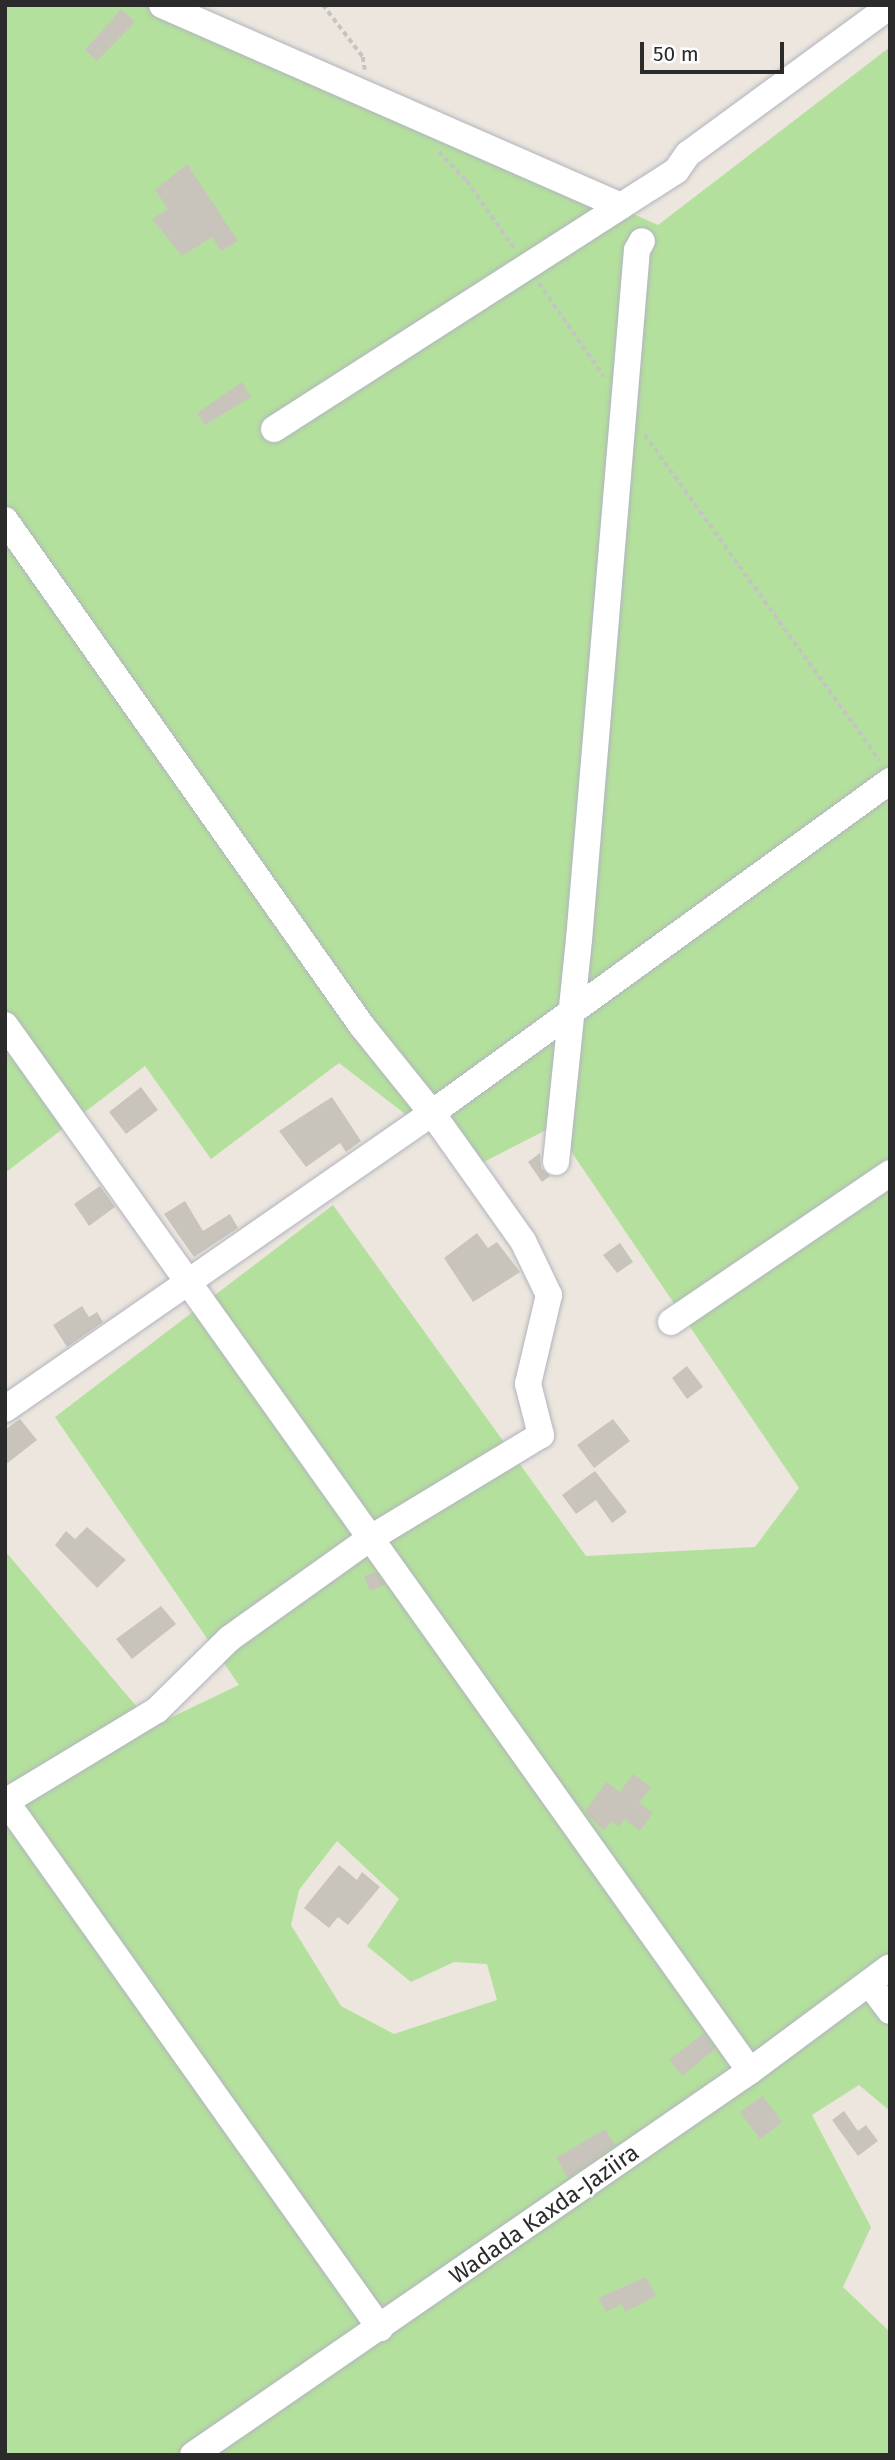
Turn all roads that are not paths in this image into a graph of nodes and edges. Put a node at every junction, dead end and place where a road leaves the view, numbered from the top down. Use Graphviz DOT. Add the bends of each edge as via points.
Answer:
graph roads {
  1 [pos="162,5"];
  2 [pos="890,6"];
  3 [pos="621,206"];
  4 [pos="642,241"];
  5 [pos="274,429"];
  6 [pos="5,520"];
  7 [pos="890,781"];
  8 [pos="572,1010"];
  9 [pos="5,1026"];
  10 [pos="432,1113"];
  11 [pos="555,1162"];
  12 [pos="890,1173"];
  13 [pos="186,1284"];
  14 [pos="671,1322"];
  15 [pos="5,1409"];
  16 [pos="369,1539"];
  17 [pos="6,1801"];
  18 [pos="890,1967"];
  19 [pos="869,1983"];
  20 [pos="890,2011"];
  21 [pos="750,2071"];
  22 [pos="380,2328"];
  23 [pos="193,2455"];
  1 -- 3 [label="street"];
  2 -- 3 [label="street" via="688,153 676,171"];
  3 -- 5 [label="street"];
  4 -- 8 [label="street" via="635,267"];
  6 -- 10 [label="street" via="362,1026"];
  7 -- 8 [label="street"];
  8 -- 10 [label="street"];
  8 -- 11 [label="street"];
  9 -- 13 [label="street"];
  10 -- 13 [label="street"];
  10 -- 16 [label="street" via="523,1241 549,1295 528,1384 547,1429"];
  12 -- 14 [label="street"];
  13 -- 15 [label="street"];
  13 -- 16 [label="street"];
  16 -- 17 [label="street" via="230,1638 157,1710"];
  16 -- 21 [label="street"];
  17 -- 22 [label="street"];
  18 -- 19 [label="street, Wadada Kaxda-Jaziira"];
  19 -- 20 [label="street"];
  19 -- 21 [label="street, Wadada Kaxda-Jaziira"];
  21 -- 22 [label="street, Wadada Kaxda-Jaziira"];
  22 -- 23 [label="street, Wadada Kaxda-Jaziira"];
}
